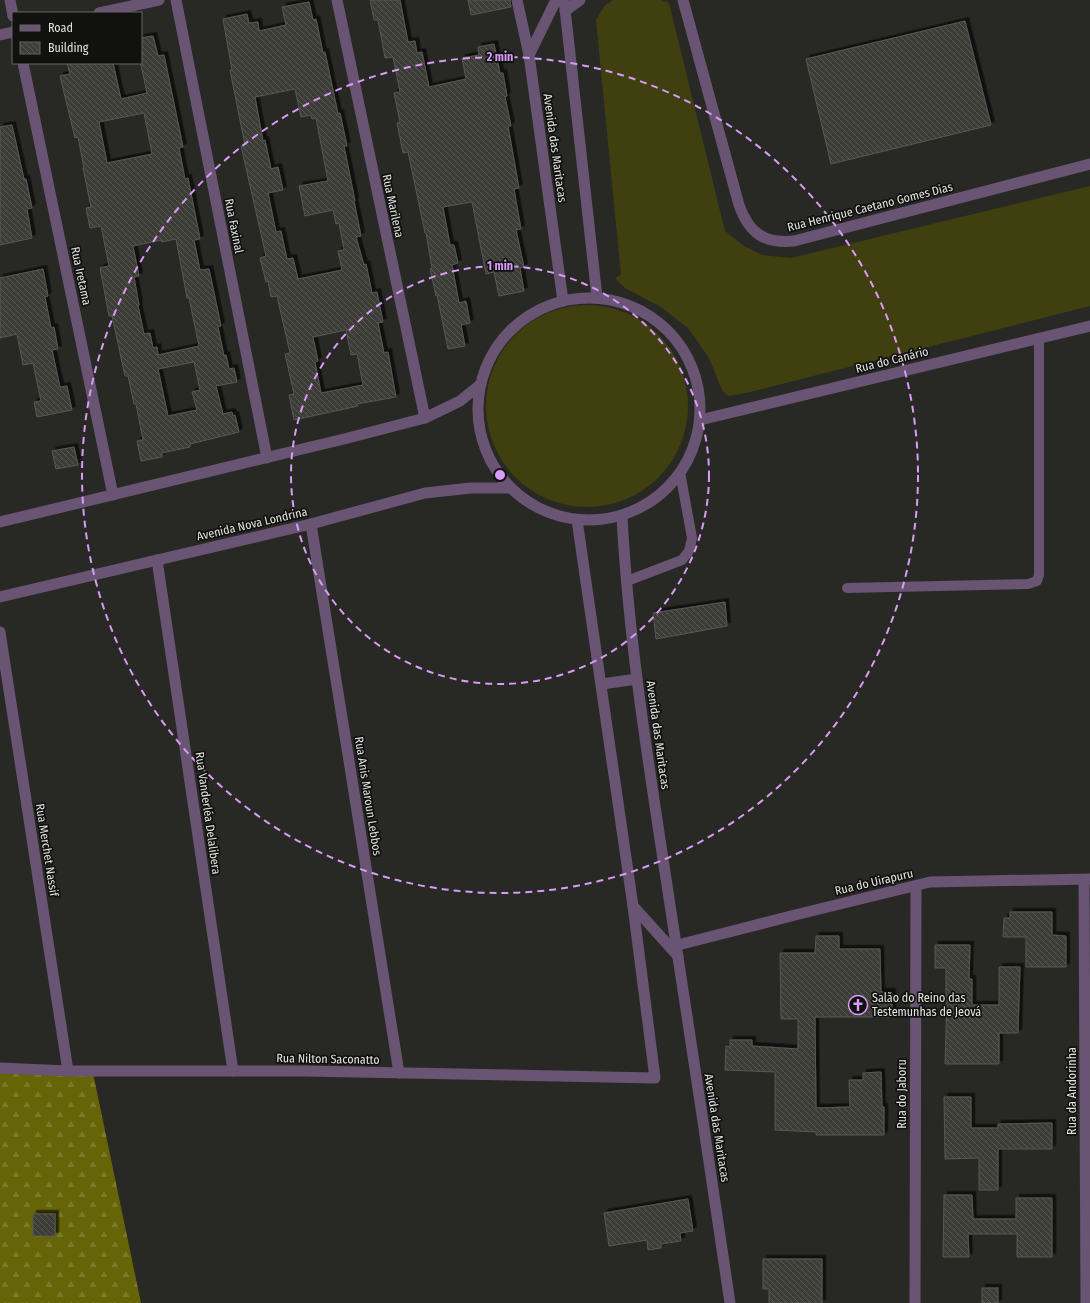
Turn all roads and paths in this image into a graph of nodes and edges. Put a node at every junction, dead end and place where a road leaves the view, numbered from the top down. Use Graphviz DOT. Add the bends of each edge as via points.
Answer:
graph roads {
  1 [pos="10,0"];
  2 [pos="159,0"];
  3 [pos="176,0"];
  4 [pos="337,0"];
  5 [pos="517,0"];
  6 [pos="556,0"];
  7 [pos="580,0"];
  8 [pos="682,0"];
  9 [pos="565,6"];
  10 [pos="12,12"];
  11 [pos="104,12"];
  12 [pos="12,32"];
  13 [pos="0,34"];
  14 [pos="528,56"];
  15 [pos="23,64"];
  16 [pos="1090,164"];
  17 [pos="597,298"];
  18 [pos="563,301"];
  19 [pos="1090,326"];
  20 [pos="1040,338"];
  21 [pos="481,384"];
  22 [pos="425,418"];
  23 [pos="700,420"];
  24 [pos="267,458"];
  25 [pos="680,472"];
  26 [pos="511,488"];
  27 [pos="113,494"];
  28 [pos="622,516"];
  29 [pos="578,520"];
  30 [pos="0,522"];
  31 [pos="311,524"];
  32 [pos="157,560"];
  33 [pos="627,581"];
  34 [pos="847,588"];
  35 [pos="0,597"];
  36 [pos="0,632"];
  37 [pos="637,678"];
  38 [pos="602,684"];
  39 [pos="1087,880"];
  40 [pos="916,886"];
  41 [pos="633,906"];
  42 [pos="675,949"];
  43 [pos="0,1068"];
  44 [pos="68,1071"];
  45 [pos="233,1071"];
  46 [pos="399,1073"];
  47 [pos="730,1303"];
  48 [pos="915,1303"];
  49 [pos="1086,1303"];
  1 -- 10 [label="street"];
  2 -- 11 [label="street"];
  3 -- 24 [label="street, Rua Faxinal"];
  4 -- 22 [label="street, Rua Marilena"];
  5 -- 14 [label="street, Avenida das Maritacas"];
  6 -- 14 [label="street"];
  7 -- 9 [label="street"];
  8 -- 16 [label="street, Rua Henrique Caetano Gomes Dias" via="742,214 751,229 767,239 776,242 794,241"];
  9 -- 17 [label="street, Avenida das Maritacas"];
  12 -- 13 [label="street"];
  14 -- 18 [label="street, Avenida das Maritacas"];
  15 -- 27 [label="street, Rua Iretama"];
  17 -- 18 [label="street" via="571,298"];
  17 -- 23 [label="street" via="622,302 646,313 666,328 682,348 693,370 699,395"];
  18 -- 21 [label="street" via="546,306 524,318 504,336 490,359"];
  19 -- 20 [label="street, Rua do Canário"];
  20 -- 23 [label="street, Rua do Canário"];
  20 -- 34 [label="lane" via="1037,581 1028,584"];
  21 -- 22 [label="street" via="460,401"];
  21 -- 26 [label="street" via="478,412 482,440 494,466"];
  22 -- 24 [label="street"];
  23 -- 25 [label="street" via="690,456"];
  24 -- 27 [label="street"];
  25 -- 28 [label="street" via="669,487 654,499"];
  25 -- 33 [label="lane" via="692,538 689,551 682,560"];
  26 -- 29 [label="street" via="532,504 556,515"];
  26 -- 31 [label="street, Avenida Nova Londrina" via="471,488 425,493"];
  27 -- 30 [label="street"];
  28 -- 29 [label="street"];
  28 -- 33 [label="street, Avenida das Maritacas"];
  29 -- 38 [label="street"];
  31 -- 32 [label="street, Avenida Nova Londrina"];
  31 -- 46 [label="street, Rua Anis Maroun Lebbos"];
  32 -- 35 [label="street, Avenida Nova Londrina"];
  32 -- 45 [label="street, Rua Vanderléa Delalibera"];
  33 -- 37 [label="street, Avenida das Maritacas"];
  36 -- 44 [label="street, Rua Merchet Nassif"];
  37 -- 38 [label="street"];
  37 -- 42 [label="street, Avenida das Maritacas"];
  38 -- 41 [label="street"];
  39 -- 40 [label="street, Rua do Uirapuru" via="930,882"];
  39 -- 49 [label="street, Rua da Andorinha"];
  40 -- 42 [label="street, Rua do Uirapuru" via="799,914"];
  40 -- 48 [label="street, Rua do Jaboru"];
  41 -- 42 [label="street"];
  41 -- 46 [label="street, Rua Nilton Saconatto" via="655,1078"];
  42 -- 47 [label="street, Avenida das Maritacas"];
  43 -- 44 [label="street, Rua Nilton Saconatto"];
  44 -- 45 [label="street, Rua Nilton Saconatto"];
  45 -- 46 [label="street, Rua Nilton Saconatto"];
}
